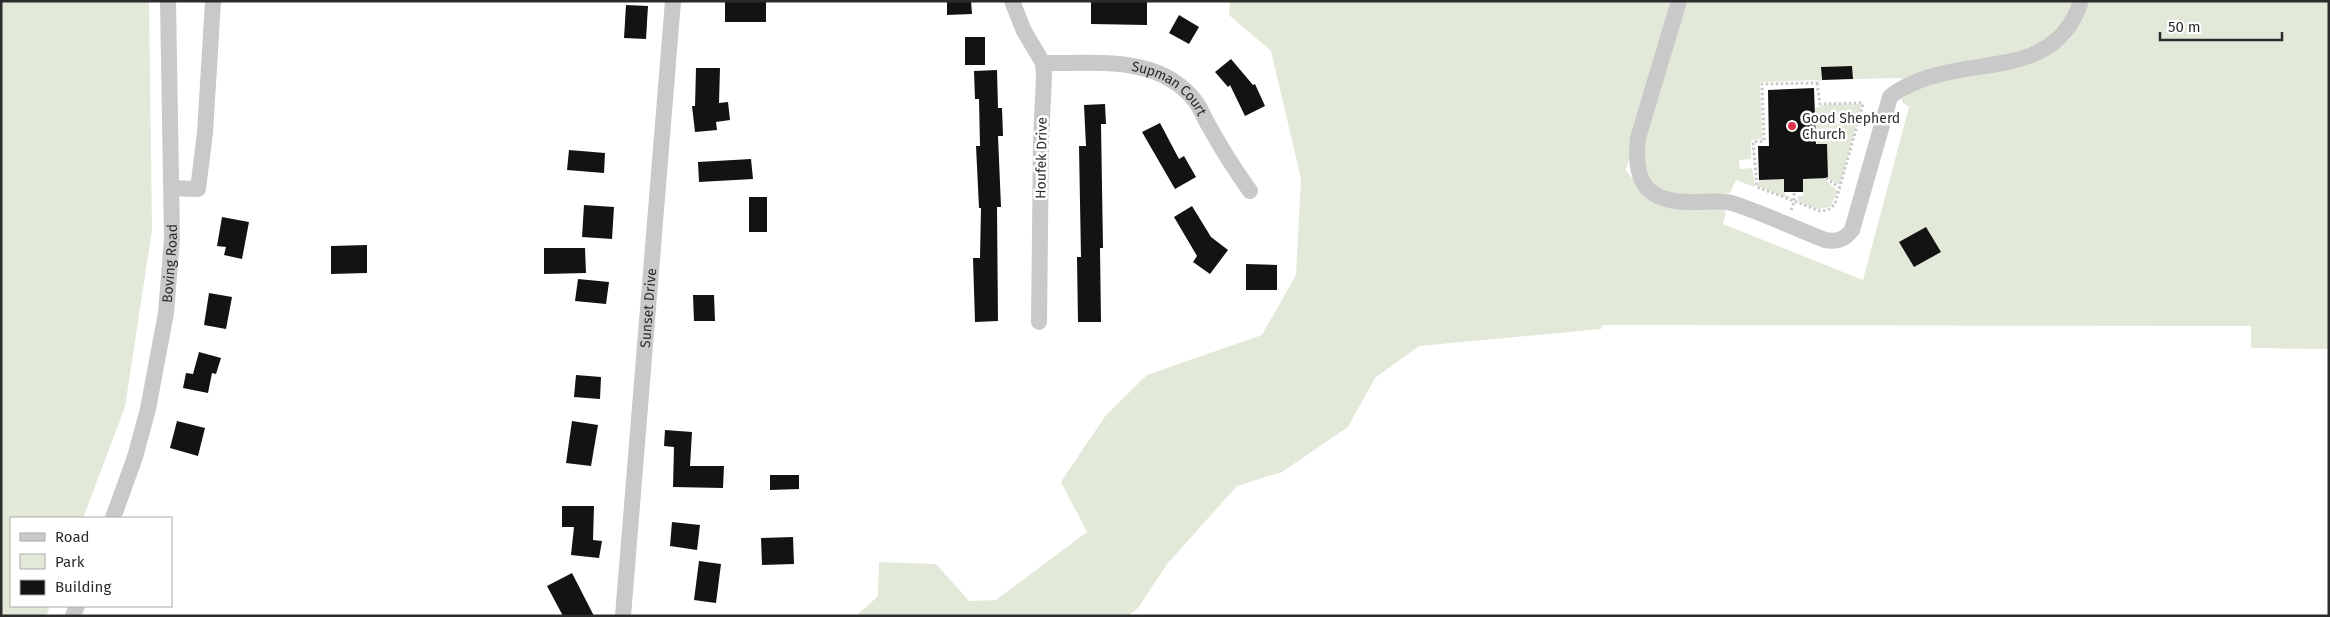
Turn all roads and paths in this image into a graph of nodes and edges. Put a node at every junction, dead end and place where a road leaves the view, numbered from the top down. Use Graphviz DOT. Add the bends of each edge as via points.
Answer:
graph roads {
  1 [pos="168,1"];
  2 [pos="213,1"];
  3 [pos="673,1"];
  4 [pos="1012,1"];
  5 [pos="1679,1"];
  6 [pos="2081,1"];
  7 [pos="1043,63"];
  8 [pos="1814,93"];
  9 [pos="1819,93"];
  10 [pos="1820,104"];
  11 [pos="1815,106"];
  12 [pos="1826,178"];
  13 [pos="172,188"];
  14 [pos="1840,188"];
  15 [pos="1250,191"];
  16 [pos="1040,322"];
  17 [pos="113,517"];
  18 [pos="623,616"];
  1 -- 13 [label="street, Boving Road"];
  2 -- 13 [label="street" via="198,189"];
  3 -- 18 [label="street, Sunset Drive"];
  4 -- 7 [label="street" via="1024,31"];
  5 -- 6 [label="street" via="1638,138 1636,161 1643,184 1654,195 1671,200 1730,202 1836,242 1852,230 1890,97 1929,77 2036,55 2056,41 2070,25"];
  7 -- 15 [label="street, Supman Court" via="1126,64 1171,78 1197,103 1232,166"];
  7 -- 16 [label="street, Houfek Drive"];
  8 -- 9 [label="path"];
  9 -- 10 [label="path"];
  9 -- 14 [label="path" via="1817,83 1762,84 1764,141 1753,142 1757,187 1820,211 1835,204"];
  10 -- 11 [label="path"];
  10 -- 14 [label="path" via="1863,104"];
  12 -- 14 [label="path"];
  13 -- 17 [label="street, Boving Road" via="172,239 158,361 135,457"];
}
